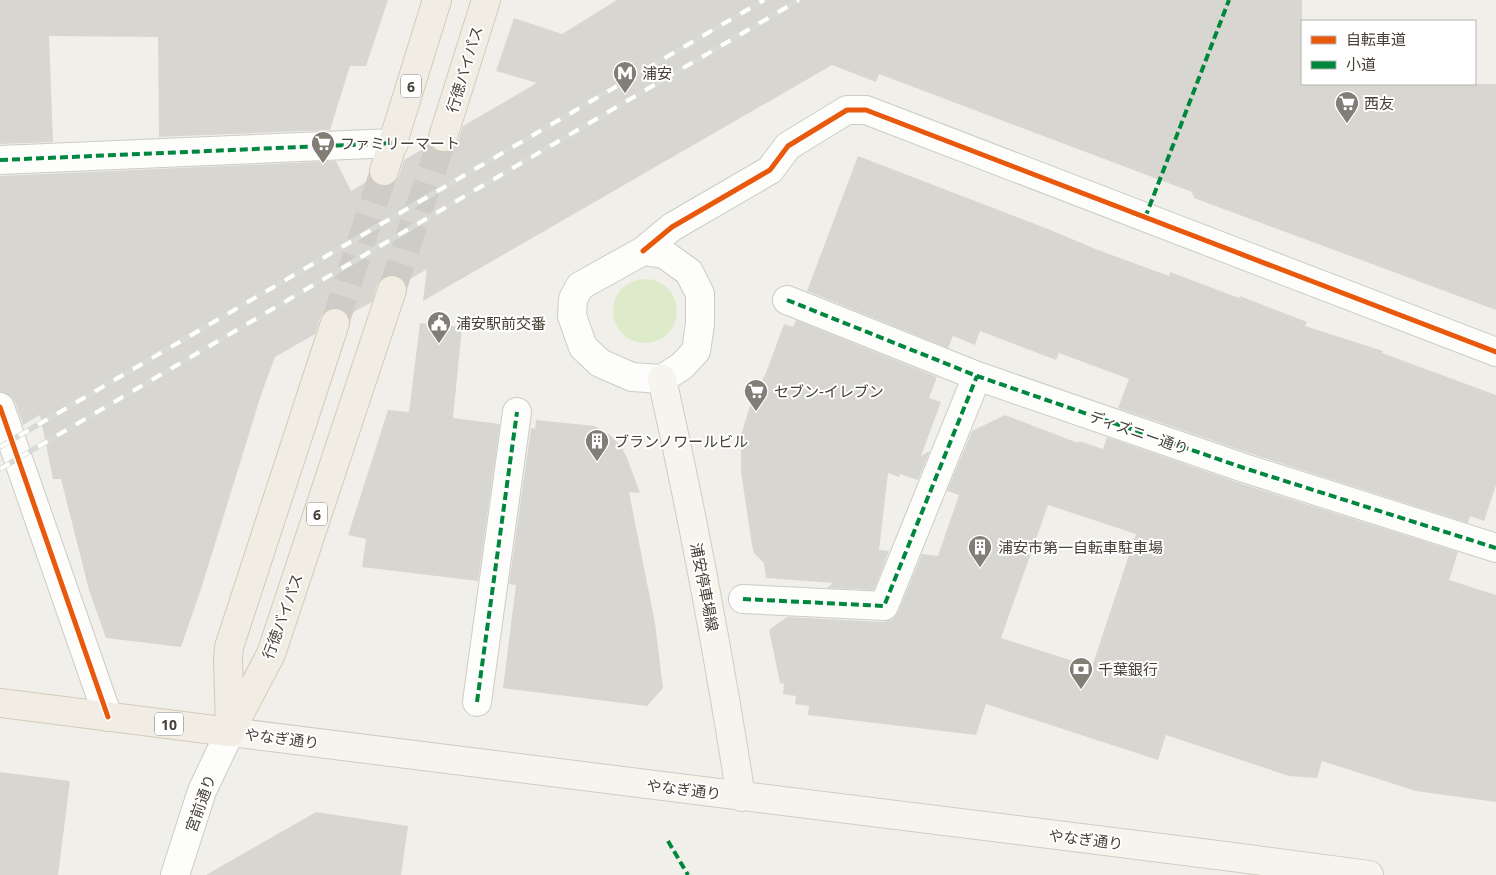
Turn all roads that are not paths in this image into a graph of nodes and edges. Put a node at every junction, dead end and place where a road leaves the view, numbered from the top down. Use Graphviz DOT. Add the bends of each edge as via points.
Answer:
graph roads {
  1 [pos="437,0"];
  2 [pos="486,0"];
  3 [pos="443,137"];
  4 [pos="394,143"];
  5 [pos="0,160"];
  6 [pos="384,171"];
  7 [pos="643,251"];
  8 [pos="392,290"];
  9 [pos="787,300"];
  10 [pos="335,323"];
  11 [pos="1496,352"];
  12 [pos="977,376"];
  13 [pos="662,378"];
  14 [pos="0,407"];
  15 [pos="517,412"];
  16 [pos="1496,548"];
  17 [pos="742,599"];
  18 [pos="477,702"];
  19 [pos="0,703"];
  20 [pos="108,717"];
  21 [pos="230,732"];
  22 [pos="741,797"];
  23 [pos="175,875"];
  24 [pos="1368,875"];
  1 -- 4 [label="main road, 6"];
  2 -- 3 [label="main road, 行徳バイパス"];
  4 -- 5 [label="street"];
  4 -- 6 [label="main road, 6"];
  7 -- 11 [label="street" via="672,227 770,170 788,146 847,110 866,110"];
  7 -- 13 [label="street" via="664,254 689,272 700,294 696,351 682,366"];
  7 -- 13 [label="street" via="580,286 573,300 572,316 583,347 600,363 632,377"];
  8 -- 21 [label="main road, 行徳バイパス / 6" via="271,654"];
  9 -- 12 [label="street, ディズニー通り"];
  10 -- 21 [label="main road" via="229,647"];
  12 -- 16 [label="street, ディズニー通り" via="1244,468"];
  12 -- 17 [label="street" via="884,606"];
  13 -- 22 [label="main road, 浦安停車場線" via="722,678"];
  14 -- 20 [label="street"];
  15 -- 18 [label="street"];
  19 -- 20 [label="main road, やなぎ通り / 10"];
  20 -- 21 [label="main road, やなぎ通り / 10"];
  21 -- 22 [label="main road, やなぎ通り"];
  21 -- 23 [label="street, 宮前通り" via="202,791"];
  22 -- 24 [label="main road, やなぎ通り"];
}
